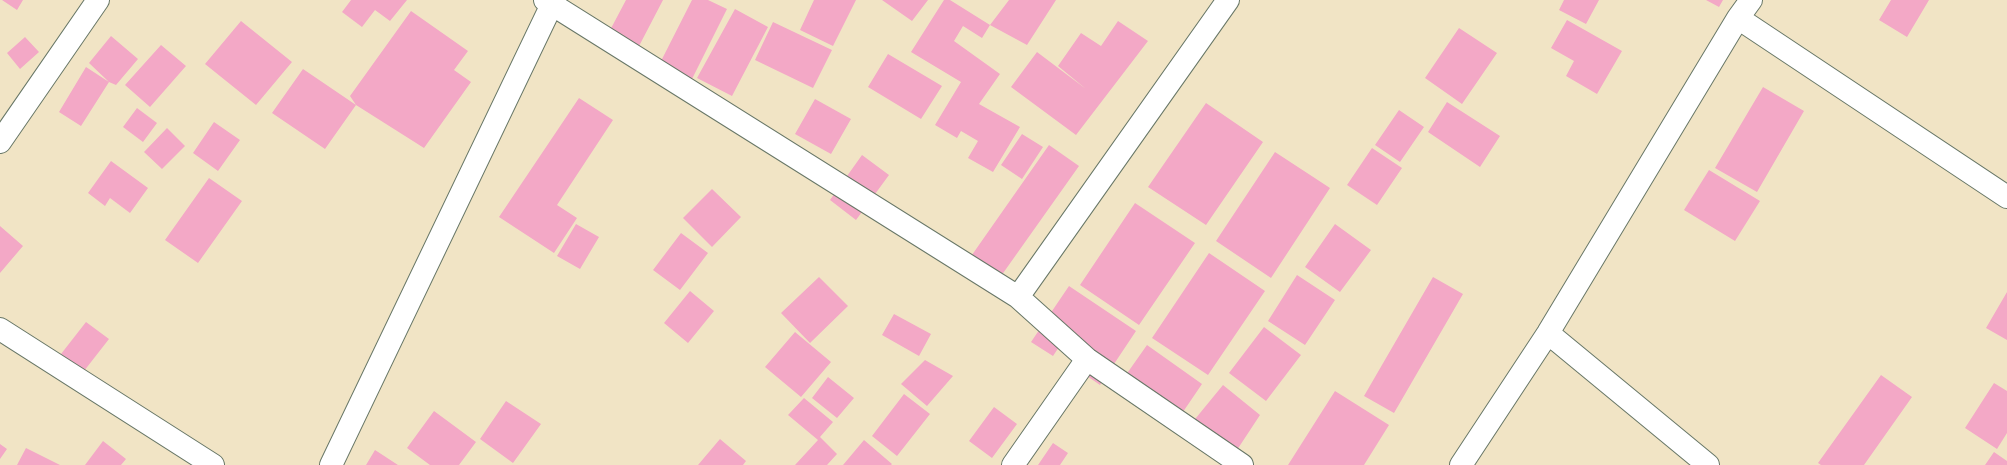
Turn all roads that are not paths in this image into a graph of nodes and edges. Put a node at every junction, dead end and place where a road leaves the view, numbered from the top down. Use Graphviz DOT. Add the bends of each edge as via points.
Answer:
graph roads {
  1 [pos="98,0"];
  2 [pos="1228,0"];
  3 [pos="1751,0"];
  4 [pos="550,1"];
  5 [pos="1738,18"];
  6 [pos="0,142"];
  7 [pos="2007,197"];
  8 [pos="1018,298"];
  9 [pos="0,328"];
  10 [pos="1548,333"];
  11 [pos="1087,358"];
  12 [pos="213,465"];
  13 [pos="331,465"];
  14 [pos="1013,465"];
  15 [pos="1242,465"];
  16 [pos="1461,465"];
  17 [pos="1708,465"];
  1 -- 6 [label="street"];
  2 -- 8 [label="street"];
  3 -- 5 [label="street"];
  4 -- 8 [label="street"];
  4 -- 13 [label="street"];
  5 -- 7 [label="street"];
  5 -- 10 [label="street"];
  8 -- 11 [label="street"];
  9 -- 12 [label="street"];
  10 -- 16 [label="street"];
  10 -- 17 [label="street"];
  11 -- 14 [label="street"];
  11 -- 15 [label="street"];
}
